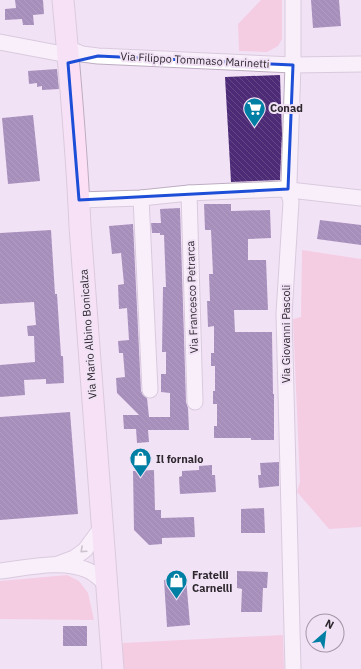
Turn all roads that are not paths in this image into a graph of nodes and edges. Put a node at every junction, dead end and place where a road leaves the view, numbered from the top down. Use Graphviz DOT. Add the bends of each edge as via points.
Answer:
graph roads {
  1 [pos="63,0"];
  2 [pos="293,0"];
  3 [pos="0,42"];
  4 [pos="68,55"];
  5 [pos="361,64"];
  6 [pos="293,65"];
  7 [pos="288,189"];
  8 [pos="189,193"];
  9 [pos="141,198"];
  10 [pos="361,198"];
  11 [pos="79,200"];
  12 [pos="150,390"];
  13 [pos="195,402"];
  14 [pos="102,527"];
  15 [pos="57,564"];
  16 [pos="0,571"];
  17 [pos="107,585"];
  18 [pos="113,669"];
  19 [pos="293,669"];
  1 -- 4 [label="main road, Via Mario Albino Bonicalza"];
  2 -- 6 [label="street, Via Giovanni Pascoli"];
  3 -- 4 [label="street, Via Filippo Tommaso Marinetti"];
  4 -- 6 [label="street, Via Filippo Tommaso Marinetti"];
  4 -- 11 [label="main road, Via Mario Albino Bonicalza"];
  5 -- 6 [label="street, Via Filippo Tommaso Marinetti"];
  6 -- 7 [label="street, Via Giovanni Pascoli"];
  7 -- 8 [label="street"];
  7 -- 10 [label="street"];
  7 -- 19 [label="street, Via Giovanni Pascoli" via="291,202 284,314"];
  8 -- 9 [label="street"];
  8 -- 13 [label="street, Via Francesco Petrarca"];
  9 -- 11 [label="street"];
  9 -- 12 [label="street"];
  11 -- 14 [label="main road, Via Mario Albino Bonicalza"];
  14 -- 15 [label="street, one-way" via="85,550 74,558"];
  14 -- 17 [label="main road, Via Mario Albino Bonicalza"];
  15 -- 16 [label="street"];
  15 -- 17 [label="street" via="87,570"];
  17 -- 18 [label="main road, Via Mario Albino Bonicalza"];
}
